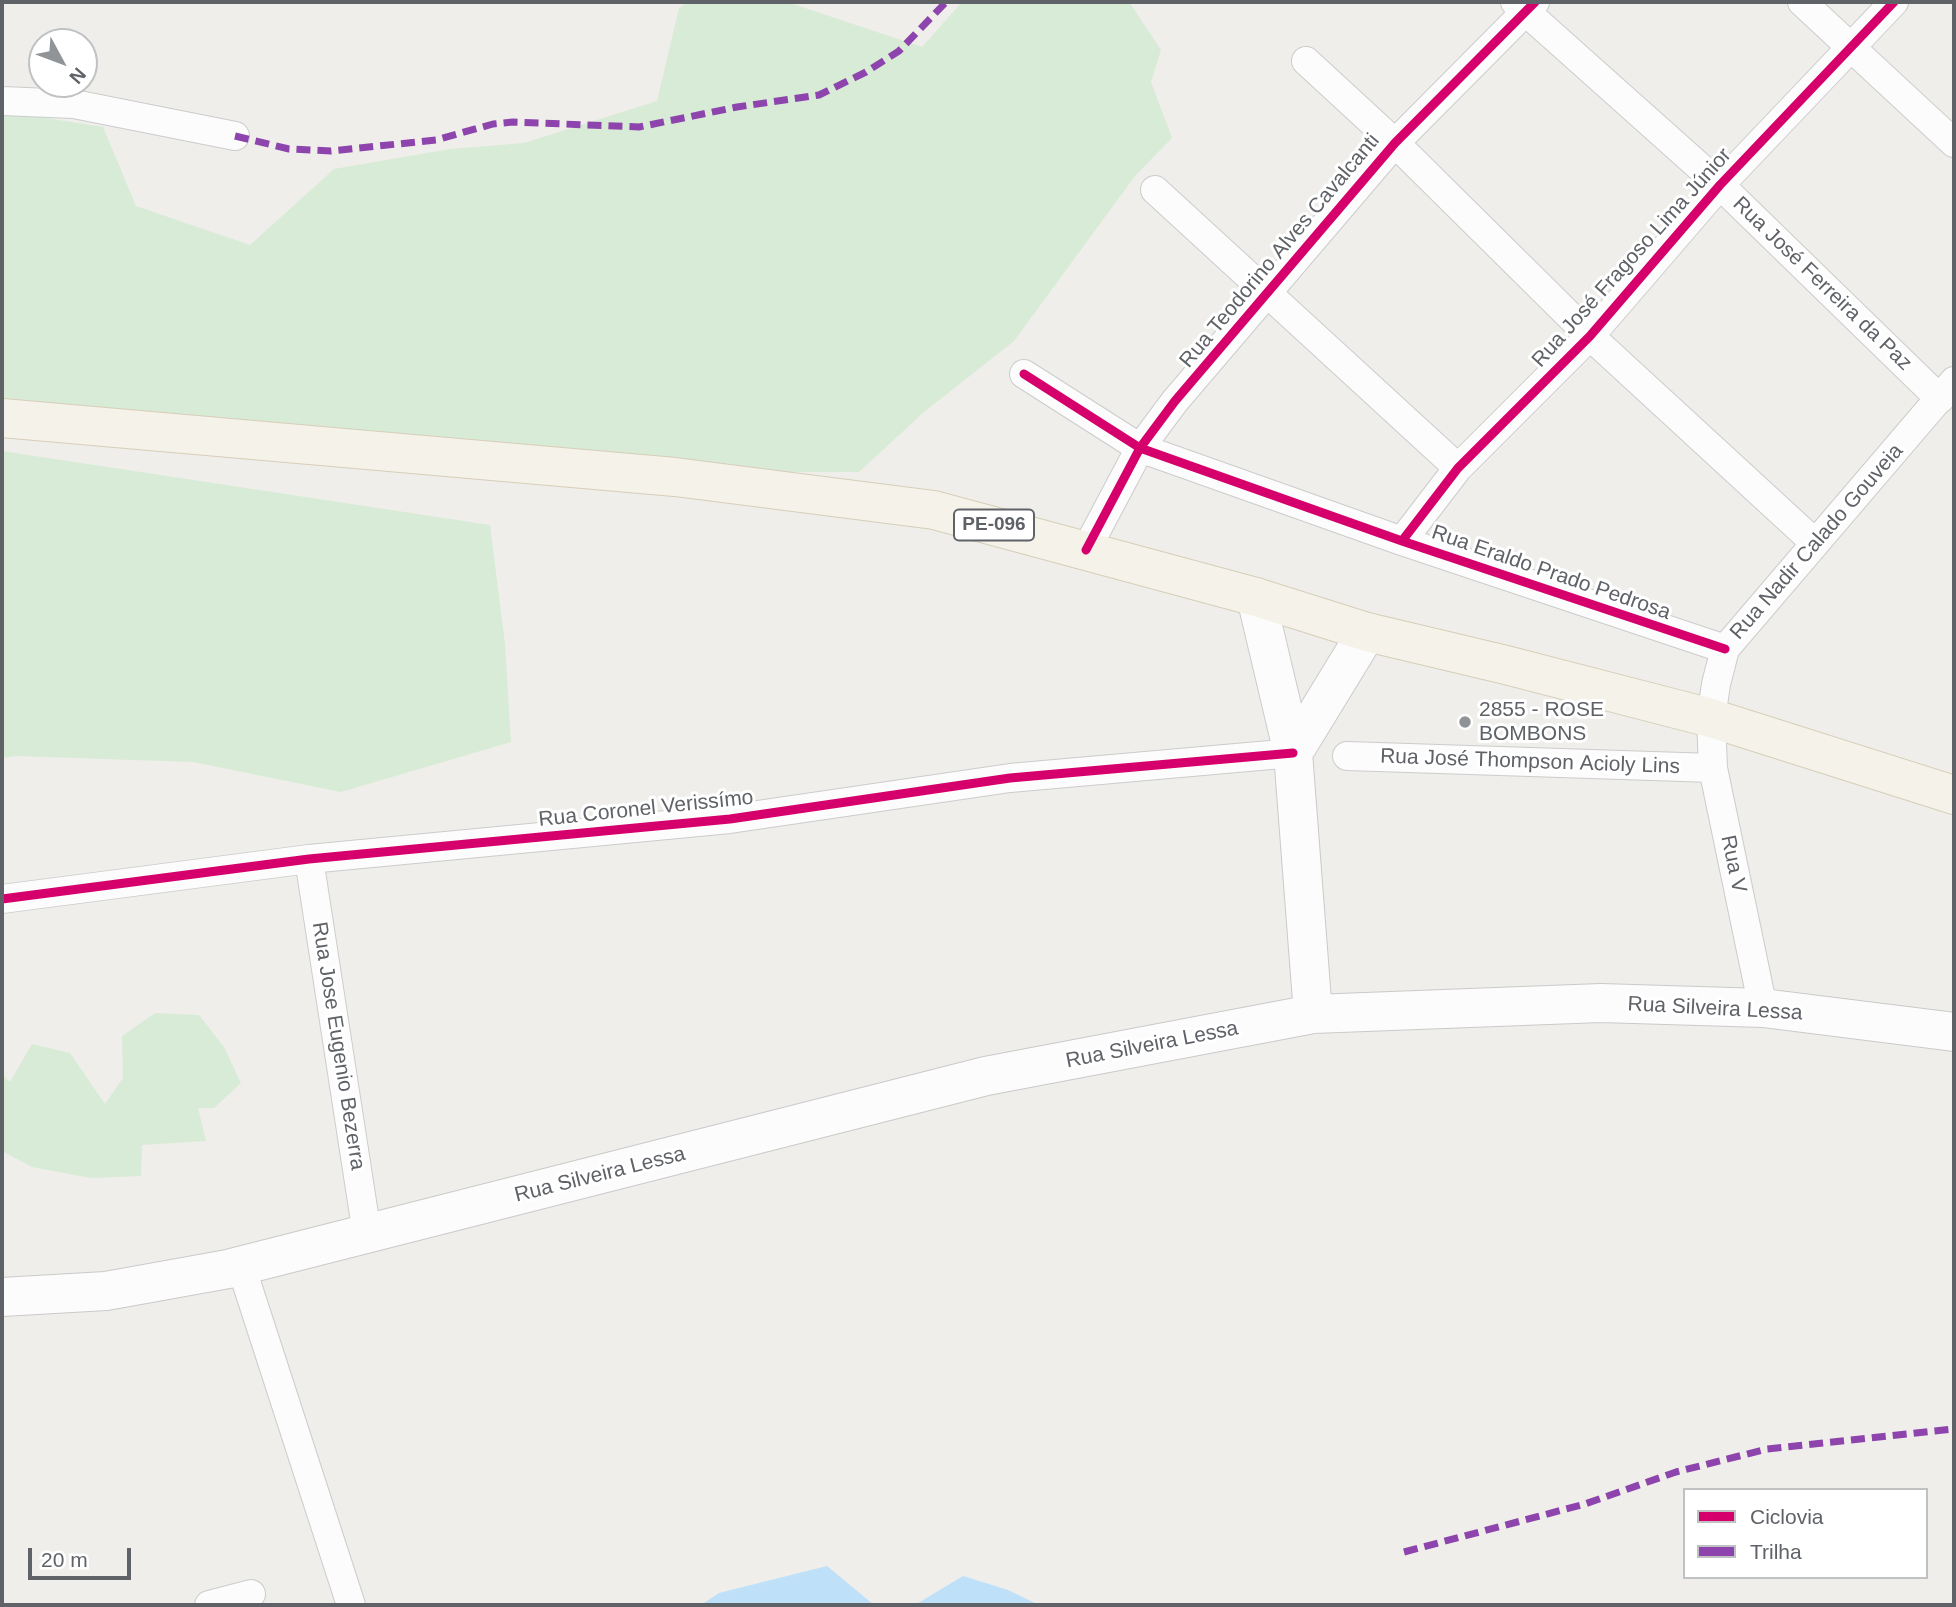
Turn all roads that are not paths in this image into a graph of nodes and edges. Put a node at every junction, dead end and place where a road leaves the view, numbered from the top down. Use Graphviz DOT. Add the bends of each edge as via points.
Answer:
graph roads {
  1 [pos="1802,2"];
  2 [pos="1894,2"];
  3 [pos="1526,5"];
  4 [pos="1851,47"];
  5 [pos="1306,61"];
  6 [pos="2,101"];
  7 [pos="235,136"];
  8 [pos="1395,143"];
  9 [pos="1954,143"];
  10 [pos="1720,185"];
  11 [pos="1155,190"];
  12 [pos="1266,295"];
  13 [pos="1590,336"];
  14 [pos="1024,374"];
  15 [pos="1947,390"];
  16 [pos="2,418"];
  17 [pos="1140,448"];
  18 [pos="1458,468"];
  19 [pos="1402,541"];
  20 [pos="1815,543"];
  21 [pos="1086,550"];
  22 [pos="1256,597"];
  23 [pos="1367,632"];
  24 [pos="1725,649"];
  25 [pos="1711,718"];
  26 [pos="1293,753"];
  27 [pos="1347,756"];
  28 [pos="1713,768"];
  29 [pos="1954,795"];
  30 [pos="309,859"];
  31 [pos="2,899"];
  32 [pos="1763,1008"];
  33 [pos="1313,1014"];
  34 [pos="1954,1032"];
  35 [pos="367,1234"];
  36 [pos="242,1266"];
  37 [pos="2,1297"];
  38 [pos="251,1594"];
  39 [pos="209,1605"];
  40 [pos="351,1605"];
  1 -- 4 [label="street"];
  2 -- 4 [label="street, Rua José Fragoso Lima Júnior"];
  3 -- 8 [label="street, Rua Teodorino Alves Cavalcanti"];
  3 -- 10 [label="street, Rua José Ferreira da Paz"];
  4 -- 9 [label="street"];
  4 -- 10 [label="street, Rua José Fragoso Lima Júnior"];
  5 -- 8 [label="street"];
  6 -- 7 [label="street" via="74,104"];
  8 -- 12 [label="street, Rua Teodorino Alves Cavalcanti"];
  8 -- 13 [label="street"];
  10 -- 13 [label="street, Rua José Fragoso Lima Júnior"];
  10 -- 15 [label="street, Rua José Ferreira da Paz"];
  11 -- 12 [label="street"];
  12 -- 17 [label="street, Rua Teodorino Alves Cavalcanti"];
  12 -- 18 [label="street"];
  13 -- 18 [label="street, Rua José Fragoso Lima Júnior"];
  13 -- 20 [label="street"];
  14 -- 17 [label="street, Rua Eraldo Prado Pedrosa"];
  15 -- 20 [label="street, Rua Nadir Calado Gouveia"];
  16 -- 21 [label="main road, PE-096" via="688,479 934,510"];
  17 -- 19 [label="street, Rua Eraldo Prado Pedrosa"];
  17 -- 21 [label="street, Rua Teodorino Alves Cavalcanti"];
  18 -- 19 [label="street, Rua José Fragoso Lima Júnior"];
  19 -- 24 [label="street, Rua Eraldo Prado Pedrosa"];
  20 -- 24 [label="street, Rua Nadir Calado Gouveia"];
  21 -- 22 [label="main road, PE-096"];
  22 -- 23 [label="main road, PE-096"];
  22 -- 26 [label="main road"];
  23 -- 25 [label="main road, PE-096"];
  23 -- 26 [label="main road"];
  24 -- 25 [label="street, Rua Nadir Calado Gouveia"];
  25 -- 28 [label="street, Rua V"];
  25 -- 29 [label="main road, PE-096"];
  26 -- 30 [label="street, Rua Coronel Verissímo" via="1010,778 730,819"];
  26 -- 33 [label="main road"];
  27 -- 28 [label="street, Rua José Thompson Acioly Lins"];
  28 -- 32 [label="street, Rua V"];
  30 -- 31 [label="street, Rua Coronel Verissímo"];
  30 -- 35 [label="street, Rua Jose Eugenio Bezerra"];
  32 -- 33 [label="main road, Rua Silveira Lessa" via="1601,1003"];
  32 -- 34 [label="main road, Rua Silveira Lessa"];
  33 -- 35 [label="main road, Rua Silveira Lessa" via="986,1076"];
  35 -- 36 [label="main road, Rua Silveira Lessa"];
  36 -- 37 [label="main road, Rua Silveira Lessa" via="106,1291"];
  36 -- 40 [label="street"];
  38 -- 39 [label="street"];
}
